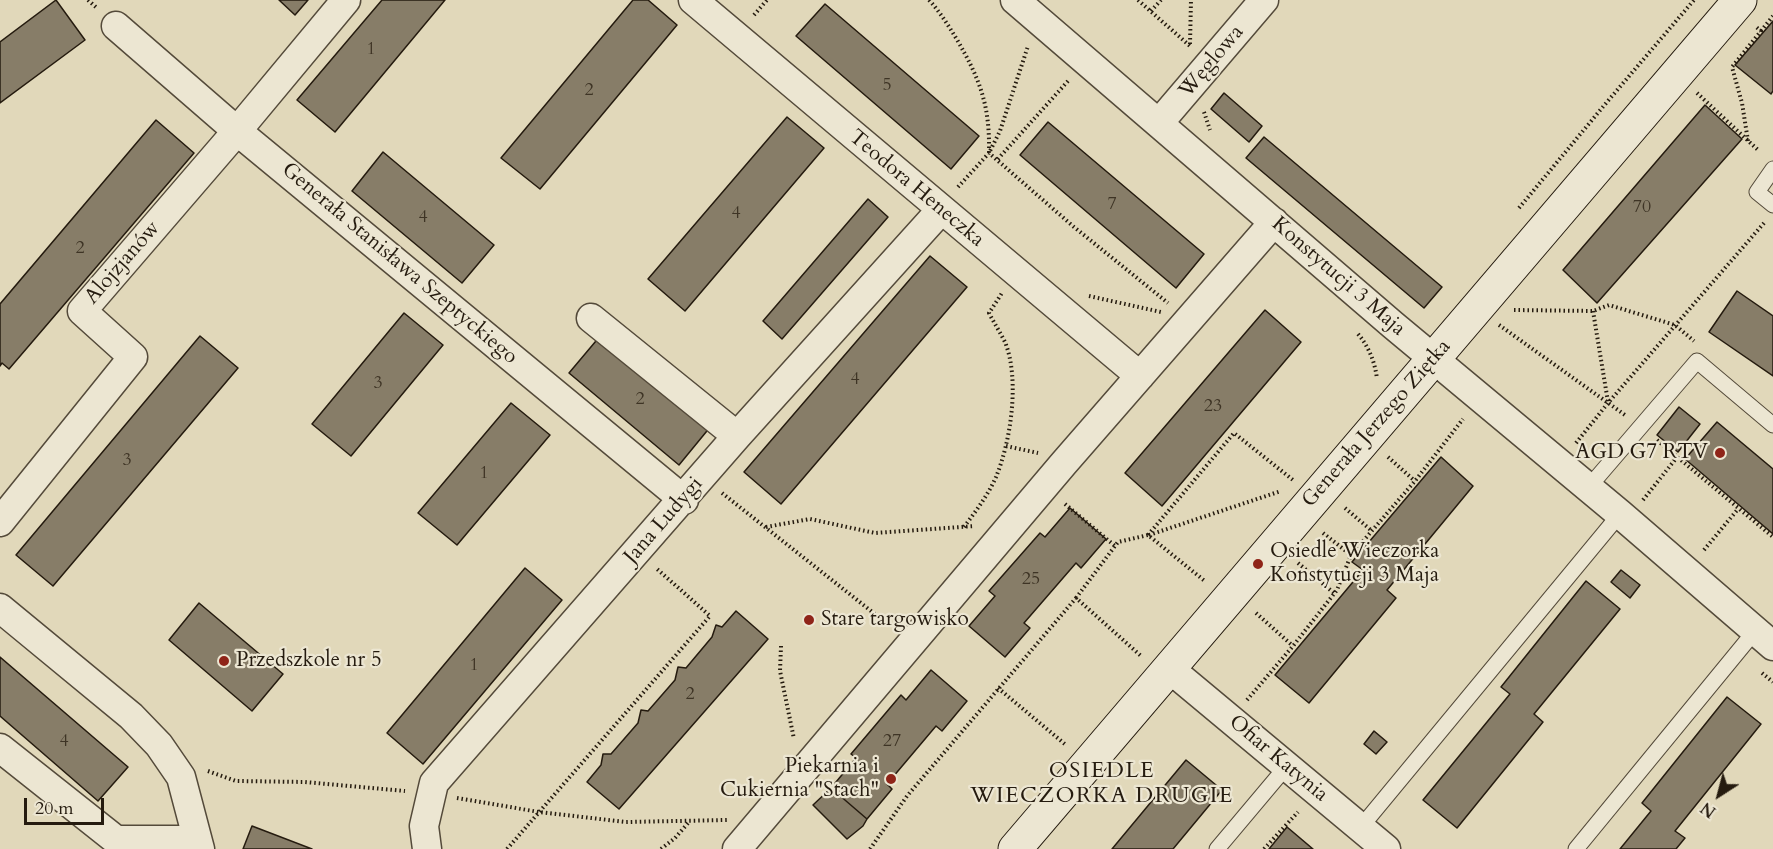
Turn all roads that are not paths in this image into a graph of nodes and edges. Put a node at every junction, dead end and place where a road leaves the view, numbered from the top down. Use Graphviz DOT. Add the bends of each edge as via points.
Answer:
graph roads {
  1 [pos="345,0"];
  2 [pos="693,0"];
  3 [pos="1015,0"];
  4 [pos="1264,0"];
  5 [pos="1744,10"];
  6 [pos="116,26"];
  7 [pos="1159,123"];
  8 [pos="237,130"];
  9 [pos="1773,169"];
  10 [pos="946,202"];
  11 [pos="1771,211"];
  12 [pos="1274,222"];
  13 [pos="591,318"];
  14 [pos="1433,359"];
  15 [pos="1140,376"];
  16 [pos="1773,425"];
  17 [pos="737,436"];
  18 [pos="1588,488"];
  19 [pos="684,500"];
  20 [pos="1628,511"];
  21 [pos="0,522"];
  22 [pos="0,608"];
  23 [pos="1764,639"];
  24 [pos="1156,663"];
  25 [pos="0,748"];
  26 [pos="1286,767"];
  27 [pos="1361,827"];
  28 [pos="199,845"];
  29 [pos="427,849"];
  30 [pos="737,849"];
  31 [pos="1015,849"];
  32 [pos="1217,849"];
  33 [pos="1386,849"];
  34 [pos="1576,849"];
  1 -- 8 [label="street, Alojzjanów"];
  2 -- 10 [label="street, Teodora Heneczka"];
  3 -- 7 [label="street, Konstytucji 3 Maja"];
  4 -- 7 [label="street, Węglowa"];
  5 -- 14 [label="street, Generała Jerzego Ziętka"];
  6 -- 8 [label="street, Generała Stanisława Szeptyckiego"];
  7 -- 12 [label="street, Konstytucji 3 Maja"];
  8 -- 19 [label="street, Generała Stanisława Szeptyckiego"];
  8 -- 21 [label="street, Alojzjanów" via="82,310 133,357"];
  9 -- 11 [label="lane" via="1756,192"];
  10 -- 15 [label="street, Teodora Heneczka"];
  10 -- 17 [label="street, Jana Ludygi"];
  12 -- 14 [label="street, Konstytucji 3 Maja"];
  12 -- 15 [label="street" via="1186,314"];
  13 -- 17 [label="street"];
  14 -- 18 [label="street, Konstytucji 3 Maja"];
  14 -- 24 [label="street, Generała Jerzego Ziętka"];
  15 -- 30 [label="street"];
  16 -- 18 [label="lane" via="1699,354"];
  17 -- 19 [label="street, Jana Ludygi"];
  18 -- 20 [label="street, Konstytucji 3 Maja"];
  19 -- 29 [label="street, Jana Ludygi" via="434,783 424,826"];
  20 -- 23 [label="street, Konstytucji 3 Maja"];
  20 -- 27 [label="lane"];
  22 -- 28 [label="street" via="131,716 159,745 181,777"];
  23 -- 34 [label="lane"];
  24 -- 26 [label="street, Ofiar Katynia"];
  24 -- 31 [label="street, Generała Jerzego Ziętka"];
  25 -- 28 [label="street" via="116,840"];
  26 -- 27 [label="street, Ofiar Katynia"];
  26 -- 32 [label="lane"];
  27 -- 33 [label="street, Ofiar Katynia"];
}
